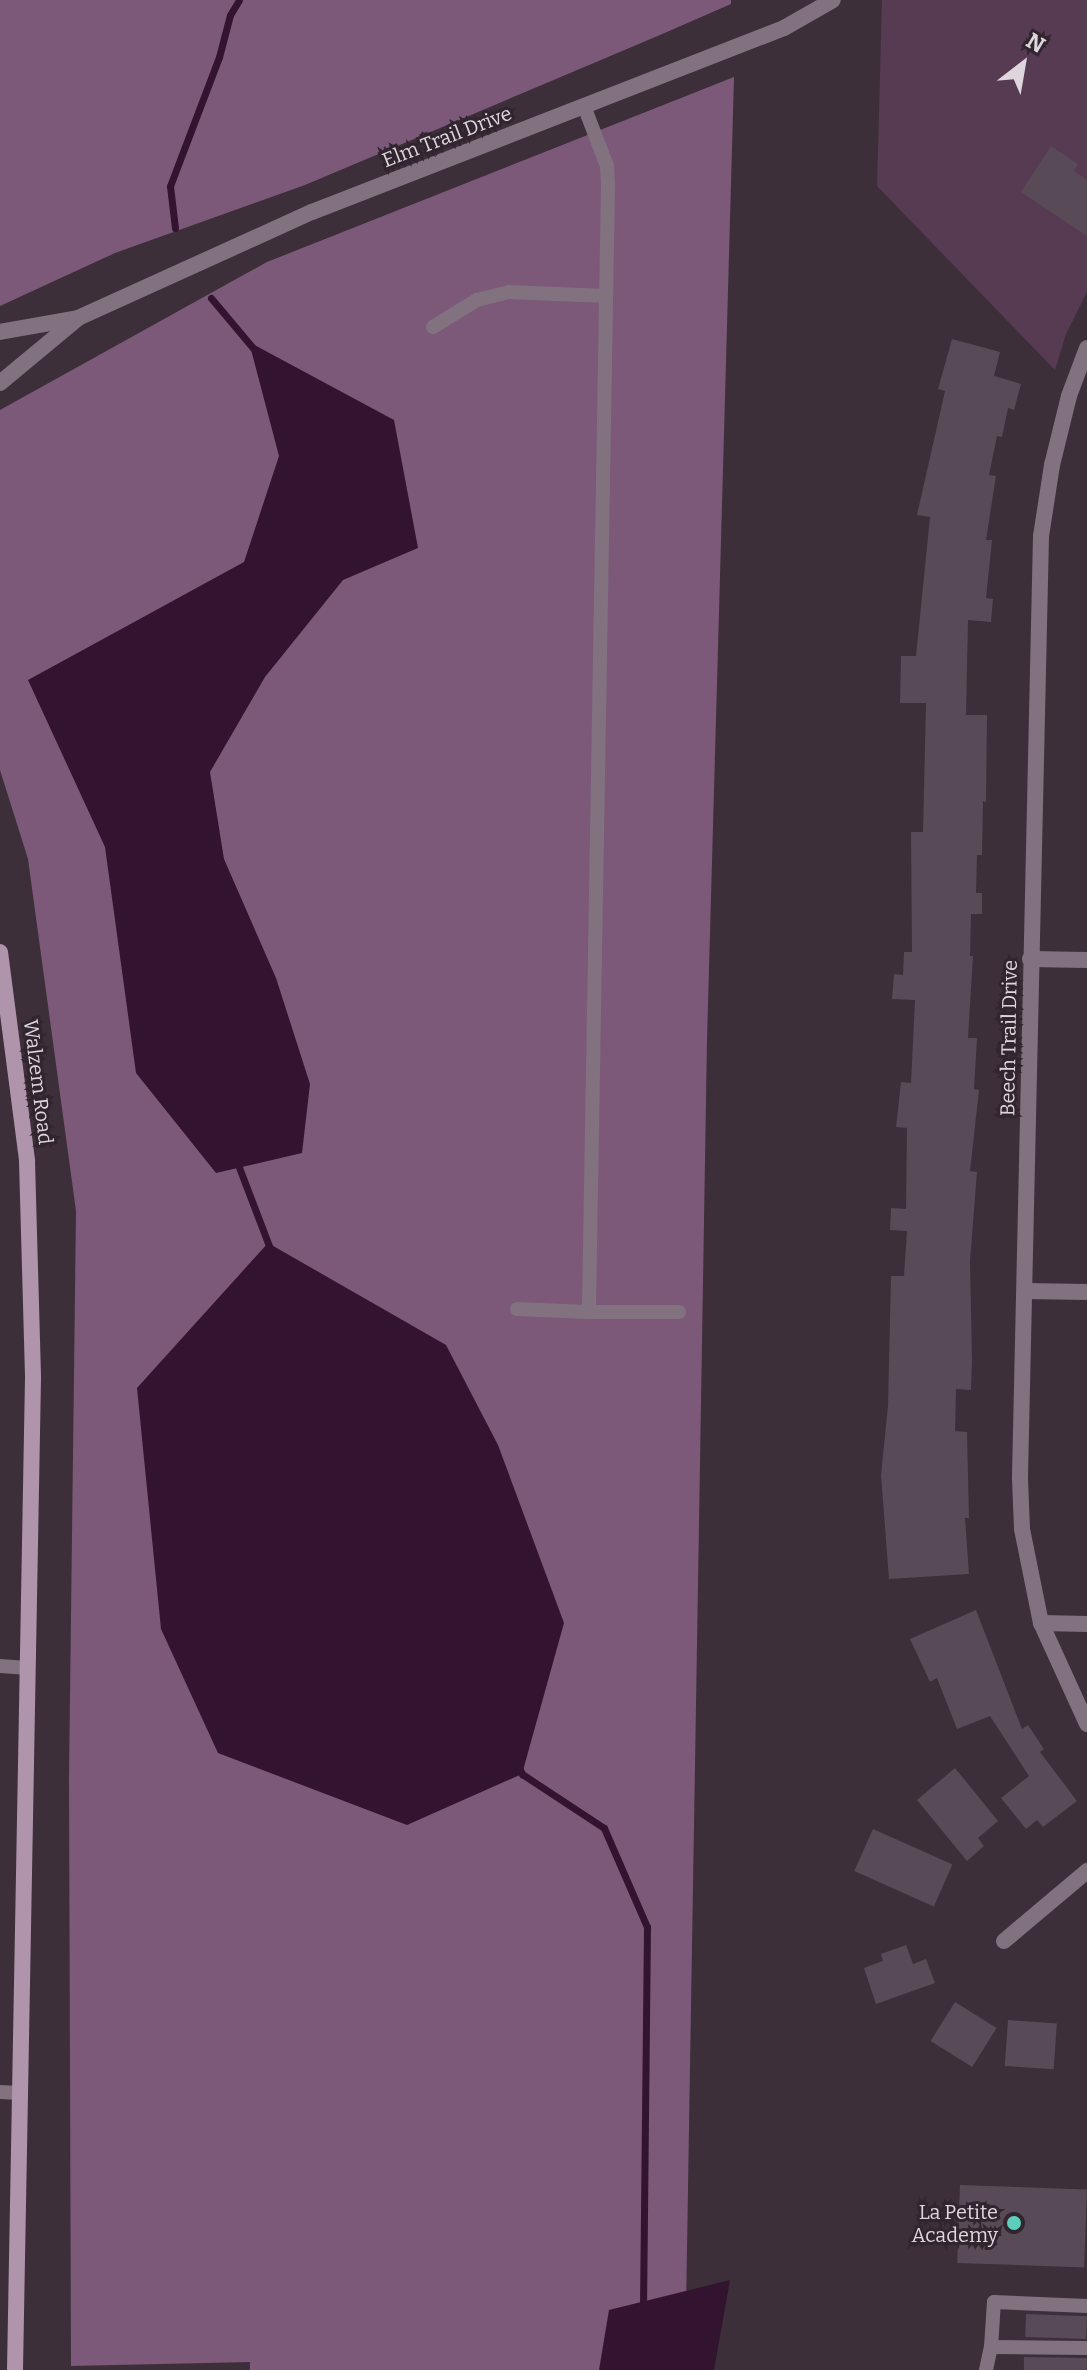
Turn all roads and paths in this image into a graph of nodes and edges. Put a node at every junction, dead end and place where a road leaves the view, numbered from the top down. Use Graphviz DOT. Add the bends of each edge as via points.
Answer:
graph roads {
  1 [pos="833,0"];
  2 [pos="584,106"];
  3 [pos="606,296"];
  4 [pos="78,318"];
  5 [pos="433,327"];
  6 [pos="0,332"];
  7 [pos="1087,348"];
  8 [pos="0,383"];
  9 [pos="0,952"];
  10 [pos="1030,959"];
  11 [pos="1087,960"];
  12 [pos="1025,1291"];
  13 [pos="1087,1292"];
  14 [pos="517,1309"];
  15 [pos="589,1312"];
  16 [pos="679,1312"];
  17 [pos="1041,1623"];
  18 [pos="1087,1624"];
  19 [pos="0,1666"];
  20 [pos="28,1668"];
  21 [pos="1087,1724"];
  22 [pos="1087,1871"];
  23 [pos="1004,1941"];
  24 [pos="0,2092"];
  25 [pos="20,2093"];
  26 [pos="1087,2306"];
  27 [pos="991,2347"];
  28 [pos="1087,2348"];
  29 [pos="15,2370"];
  30 [pos="986,2370"];
  1 -- 2 [label="street, Elm Trail Drive" via="784,28"];
  2 -- 3 [label="lane" via="607,166"];
  2 -- 4 [label="street, Elm Trail Drive" via="312,212"];
  3 -- 5 [label="lane" via="508,292 477,300"];
  3 -- 15 [label="lane"];
  4 -- 6 [label="street, Elm Trail Drive"];
  4 -- 8 [label="street, Elm Trail Drive"];
  7 -- 10 [label="street, Beech Trail Drive" via="1052,465 1041,536"];
  9 -- 20 [label="main road, Walzem Road" via="27,1161 33,1378"];
  10 -- 11 [label="street"];
  10 -- 12 [label="street, Beech Trail Drive"];
  12 -- 13 [label="street"];
  12 -- 17 [label="street, Beech Trail Drive" via="1022,1529"];
  14 -- 15 [label="lane"];
  15 -- 16 [label="lane"];
  17 -- 18 [label="street"];
  17 -- 21 [label="street, Beech Trail Drive"];
  19 -- 20 [label="lane"];
  20 -- 25 [label="main road, Walzem Road"];
  22 -- 23 [label="street"];
  24 -- 25 [label="lane"];
  25 -- 29 [label="main road, Walzem Road"];
  26 -- 27 [label="lane" via="994,2302"];
  27 -- 28 [label="lane"];
  27 -- 30 [label="lane"];
}
